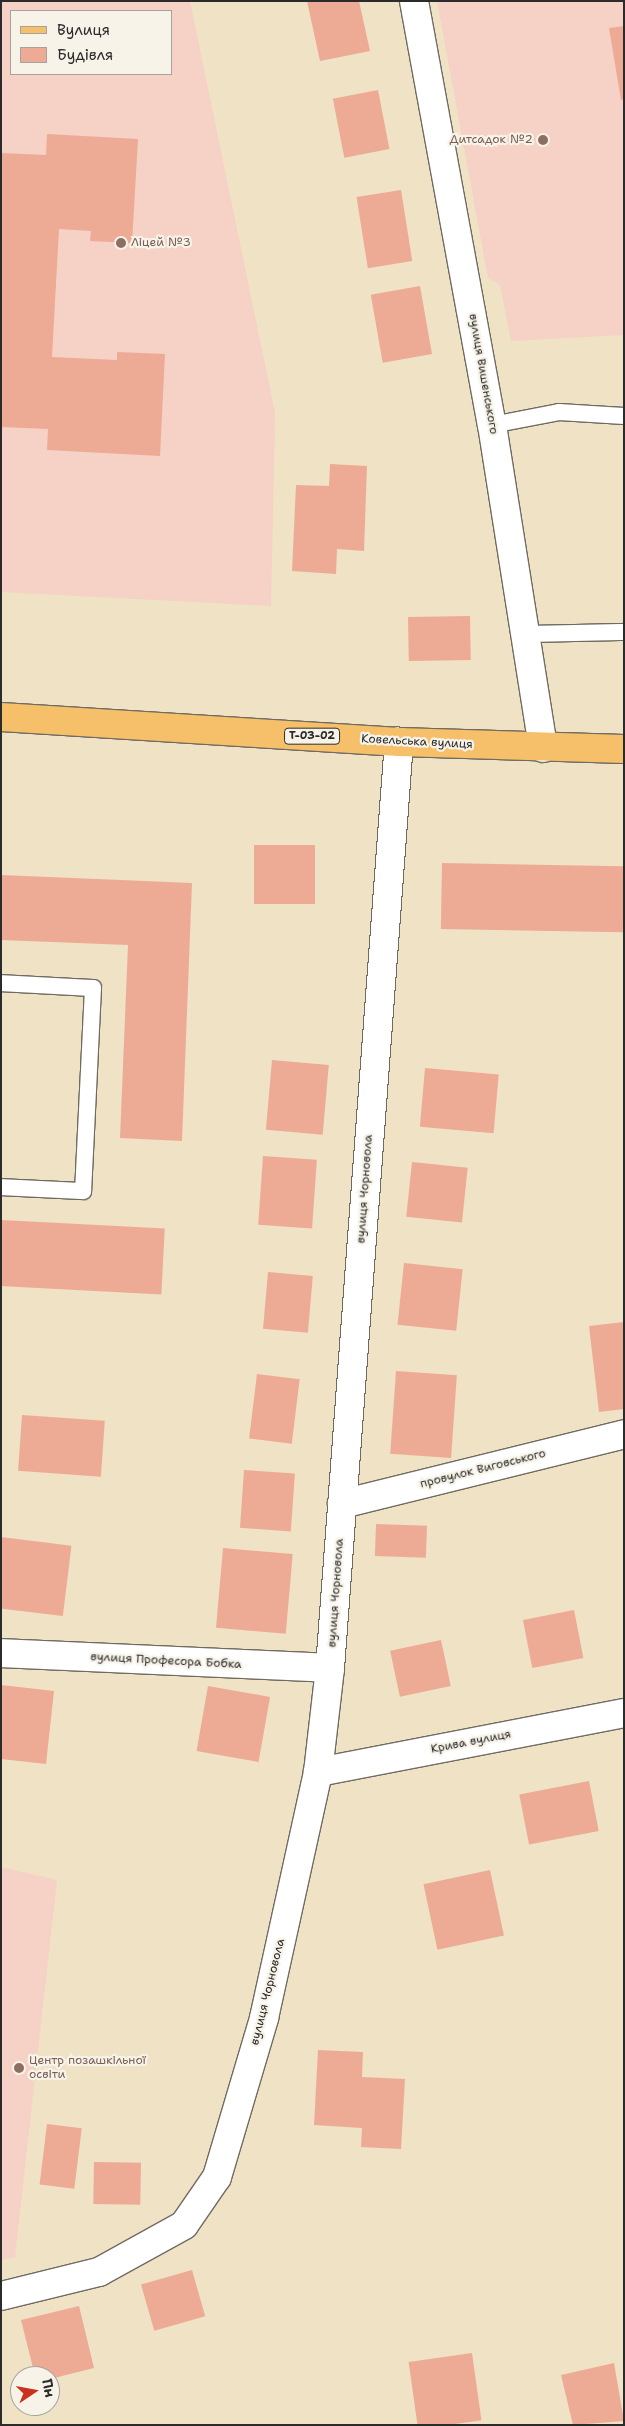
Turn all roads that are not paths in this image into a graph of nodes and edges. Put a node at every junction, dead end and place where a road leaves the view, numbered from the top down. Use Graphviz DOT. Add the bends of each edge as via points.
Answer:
graph roads {
  1 [pos="414,1"];
  2 [pos="624,416"];
  3 [pos="492,425"];
  4 [pos="624,632"];
  5 [pos="525,634"];
  6 [pos="1,717"];
  7 [pos="399,742"];
  8 [pos="543,748"];
  9 [pos="624,749"];
  10 [pos="1,983"];
  11 [pos="1,1187"];
  12 [pos="624,1434"];
  13 [pos="342,1504"];
  14 [pos="1,1653"];
  15 [pos="330,1668"];
  16 [pos="624,1713"];
  17 [pos="318,1772"];
  18 [pos="1,2296"];
  1 -- 3 [label="street, вулиця Вишенського"];
  2 -- 3 [label="lane" via="559,412"];
  3 -- 5 [label="street, вулиця Вишенського"];
  4 -- 5 [label="lane"];
  5 -- 8 [label="street, вулиця Вишенського"];
  6 -- 7 [label="main road, Ковельська вулиця / Т-03-02"];
  7 -- 8 [label="main road, Ковельська вулиця / Т-03-02"];
  7 -- 13 [label="street, вулиця Чорновола"];
  8 -- 9 [label="main road, Ковельська вулиця / Т-03-02"];
  10 -- 11 [label="lane" via="93,988 83,1191"];
  12 -- 13 [label="street, провулок Виговського"];
  13 -- 15 [label="street, вулиця Чорновола"];
  14 -- 15 [label="street, вулиця Професора Бобка"];
  15 -- 17 [label="street, вулиця Чорновола"];
  16 -- 17 [label="street, Крива вулиця"];
  17 -- 18 [label="street, вулиця Чорновола" via="264,2018 217,2177 184,2225 107,2268"];
}
